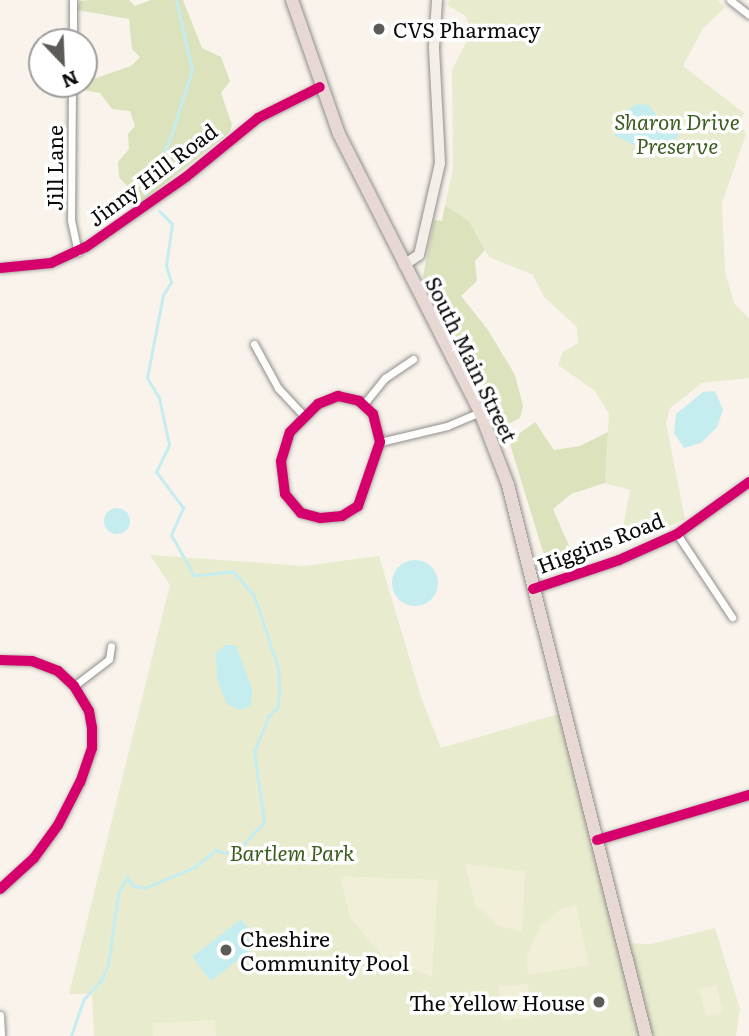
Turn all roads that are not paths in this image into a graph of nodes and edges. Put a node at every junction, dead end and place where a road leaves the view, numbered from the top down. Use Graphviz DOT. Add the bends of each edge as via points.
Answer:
graph roads {
  1 [pos="73,0"];
  2 [pos="292,0"];
  3 [pos="437,0"];
  4 [pos="730,0"];
  5 [pos="749,15"];
  6 [pos="73,28"];
  7 [pos="320,87"];
  8 [pos="72,98"];
  9 [pos="78,252"];
  10 [pos="404,265"];
  11 [pos="0,268"];
  12 [pos="254,344"];
  13 [pos="414,359"];
  14 [pos="363,405"];
  15 [pos="480,412"];
  16 [pos="305,417"];
  17 [pos="380,442"];
  18 [pos="749,482"];
  19 [pos="677,534"];
  20 [pos="533,589"];
  21 [pos="732,617"];
  22 [pos="111,646"];
  23 [pos="0,660"];
  24 [pos="74,686"];
  25 [pos="749,795"];
  26 [pos="597,840"];
  27 [pos="0,889"];
  28 [pos="0,1015"];
  29 [pos="1,1036"];
  30 [pos="646,1036"];
  1 -- 6 [label="street"];
  2 -- 7 [label="highway, South Main Street"];
  3 -- 10 [label="main road" via="434,47 440,163 420,247"];
  4 -- 5 [label="street"];
  7 -- 9 [label="street, Jinny Hill Road" via="258,118 186,177"];
  7 -- 10 [label="highway, South Main Street"];
  8 -- 9 [label="street, Jill Lane" via="71,219"];
  9 -- 11 [label="street, Jinny Hill Road" via="51,263"];
  10 -- 15 [label="highway, South Main Street"];
  12 -- 16 [label="street" via="278,388"];
  13 -- 14 [label="street" via="385,378"];
  14 -- 16 [label="street" via="338,396 318,404"];
  14 -- 17 [label="street" via="377,422"];
  15 -- 17 [label="street" via="447,426"];
  15 -- 20 [label="highway, South Main Street" via="508,485"];
  16 -- 17 [label="street" via="290,432 281,461 285,494 301,513 342,516 358,506"];
  18 -- 19 [label="street, Higgins Road"];
  19 -- 20 [label="street, Higgins Road" via="619,560"];
  19 -- 21 [label="street"];
  20 -- 26 [label="highway, South Main Street"];
  22 -- 24 [label="street" via="109,659"];
  23 -- 24 [label="street" via="32,661 58,671"];
  24 -- 27 [label="street" via="89,710 92,729 92,748 80,782 50,836"];
  25 -- 26 [label="street"];
  26 -- 30 [label="highway, South Main Street"];
  28 -- 29 [label="street"];
}
